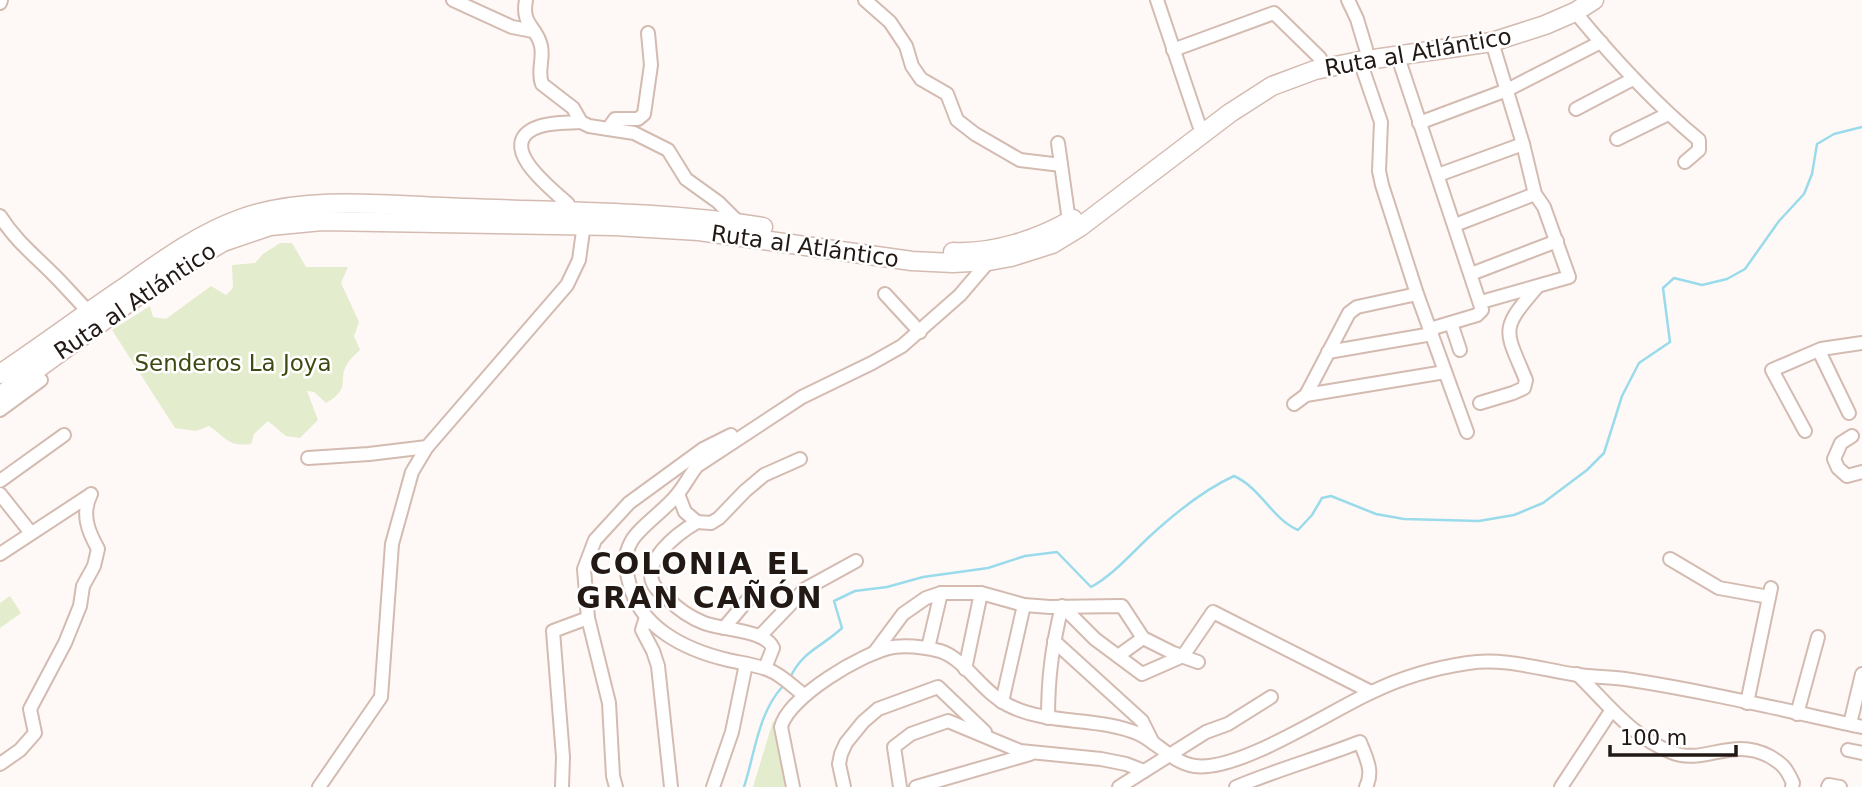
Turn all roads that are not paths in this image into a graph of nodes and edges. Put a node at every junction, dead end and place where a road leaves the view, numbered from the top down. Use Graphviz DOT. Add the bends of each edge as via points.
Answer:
graph roads {
  1 [pos="453,0"];
  2 [pos="526,0"];
  3 [pos="865,0"];
  4 [pos="1157,0"];
  5 [pos="1348,0"];
  6 [pos="1594,0"];
  7 [pos="1574,6"];
  8 [pos="533,31"];
  9 [pos="648,33"];
  10 [pos="1492,42"];
  11 [pos="1601,42"];
  12 [pos="1174,50"];
  13 [pos="1397,54"];
  14 [pos="1363,55"];
  15 [pos="1320,58"];
  16 [pos="1633,79"];
  17 [pos="1507,90"];
  18 [pos="1576,108"];
  19 [pos="1668,114"];
  20 [pos="582,122"];
  21 [pos="1419,123"];
  22 [pos="1199,125"];
  23 [pos="608,129"];
  24 [pos="1617,139"];
  25 [pos="1058,144"];
  26 [pos="1523,144"];
  27 [pos="1685,162"];
  28 [pos="1061,165"];
  29 [pos="1438,175"];
  30 [pos="1535,194"];
  31 [pos="570,210"];
  32 [pos="0,216"];
  33 [pos="1069,221"];
  34 [pos="739,223"];
  35 [pos="584,224"];
  36 [pos="1454,225"];
  37 [pos="1557,241"];
  38 [pos="989,261"];
  39 [pos="1471,274"];
  40 [pos="1537,287"];
  41 [pos="885,294"];
  42 [pos="1417,294"];
  43 [pos="1481,302"];
  44 [pos="89,312"];
  45 [pos="1451,323"];
  46 [pos="1431,331"];
  47 [pos="920,332"];
  48 [pos="1862,343"];
  49 [pos="1460,350"];
  50 [pos="1819,351"];
  51 [pos="1328,352"];
  52 [pos="1445,372"];
  53 [pos="0,374"];
  54 [pos="41,380"];
  55 [pos="1306,395"];
  56 [pos="0,396"];
  57 [pos="1480,403"];
  58 [pos="1294,404"];
  59 [pos="0,410"];
  60 [pos="1849,413"];
  61 [pos="772,415"];
  62 [pos="1805,431"];
  63 [pos="1467,432"];
  64 [pos="64,435"];
  65 [pos="1852,436"];
  66 [pos="427,447"];
  67 [pos="308,458"];
  68 [pos="800,459"];
  69 [pos="1862,472"];
  70 [pos="0,481"];
  71 [pos="0,494"];
  72 [pos="678,494"];
  73 [pos="697,522"];
  74 [pos="31,533"];
  75 [pos="0,554"];
  76 [pos="1670,558"];
  77 [pos="856,561"];
  78 [pos="655,588"];
  79 [pos="942,593"];
  80 [pos="981,593"];
  81 [pos="750,597"];
  82 [pos="632,598"];
  83 [pos="1024,605"];
  84 [pos="1062,606"];
  85 [pos="646,617"];
  86 [pos="587,618"];
  87 [pos="724,628"];
  88 [pos="760,636"];
  89 [pos="1818,637"];
  90 [pos="1143,638"];
  91 [pos="1054,641"];
  92 [pos="928,648"];
  93 [pos="873,655"];
  94 [pos="1118,656"];
  95 [pos="1183,656"];
  96 [pos="1198,662"];
  97 [pos="746,664"];
  98 [pos="965,669"];
  99 [pos="770,670"];
  100 [pos="1577,674"];
  101 [pos="1862,674"];
  102 [pos="1371,692"];
  103 [pos="801,693"];
  104 [pos="1271,697"];
  105 [pos="1002,702"];
  106 [pos="1747,703"];
  107 [pos="1611,711"];
  108 [pos="1797,714"];
  109 [pos="1048,718"];
  110 [pos="1856,725"];
  111 [pos="993,740"];
  112 [pos="1153,743"];
  113 [pos="1848,750"];
  114 [pos="1035,753"];
  115 [pos="1862,753"];
  116 [pos="1252,754"];
  117 [pos="1170,755"];
  118 [pos="0,764"];
  119 [pos="1144,771"];
  120 [pos="1267,774"];
  121 [pos="612,783"];
  122 [pos="319,787"];
  123 [pos="562,787"];
  124 [pos="671,787"];
  125 [pos="713,787"];
  126 [pos="793,787"];
  127 [pos="844,787"];
  128 [pos="900,787"];
  129 [pos="916,787"];
  130 [pos="1119,787"];
  131 [pos="1236,787"];
  132 [pos="1366,787"];
  133 [pos="1560,787"];
  134 [pos="1792,787"];
  135 [pos="1828,787"];
  136 [pos="1840,787"];
  1 -- 8 [label="street" via="512,27"];
  2 -- 8 [label="street" via="525,17"];
  3 -- 28 [label="street" via="890,22 921,79 947,94 957,120 1020,160"];
  4 -- 12 [label="street"];
  5 -- 14 [label="street" via="1357,19"];
  6 -- 7 [label="highway, Ruta al Atlántico"];
  7 -- 10 [label="highway, Ruta al Atlántico" via="1545,25"];
  7 -- 11 [label="street"];
  7 -- 14 [label="highway, Ruta al Atlántico" via="1505,27"];
  8 -- 20 [label="street" via="541,46 542,84 573,108"];
  9 -- 23 [label="street" via="651,65 643,114 638,119 615,119"];
  10 -- 13 [label="highway, Ruta al Atlántico"];
  10 -- 17 [label="street"];
  11 -- 16 [label="street"];
  11 -- 17 [label="street"];
  12 -- 15 [label="street" via="1274,13"];
  12 -- 22 [label="street"];
  13 -- 14 [label="highway, Ruta al Atlántico"];
  13 -- 21 [label="street"];
  14 -- 15 [label="highway, Ruta al Atlántico"];
  14 -- 38 [label="highway, Ruta al Atlántico" via="1272,86 1080,227 1052,244"];
  14 -- 42 [label="street" via="1381,122 1382,185"];
  15 -- 22 [label="highway, Ruta al Atlántico" via="1277,74"];
  16 -- 18 [label="street"];
  16 -- 19 [label="street"];
  17 -- 21 [label="street"];
  17 -- 26 [label="street"];
  19 -- 24 [label="street"];
  19 -- 27 [label="street" via="1699,140 1699,150"];
  20 -- 23 [label="street"];
  20 -- 31 [label="street" via="531,130 521,148 528,166"];
  21 -- 29 [label="street"];
  22 -- 33 [label="highway, Ruta al Atlántico"];
  23 -- 34 [label="street" via="634,133 668,150 686,179"];
  25 -- 28 [label="street"];
  26 -- 29 [label="street"];
  26 -- 30 [label="street"];
  28 -- 33 [label="street"];
  29 -- 36 [label="street"];
  30 -- 36 [label="street"];
  30 -- 37 [label="street"];
  31 -- 34 [label="highway, Ruta al Atlántico"];
  31 -- 44 [label="highway, Ruta al Atlántico" via="327,204 280,208 208,232"];
  32 -- 44 [label="street" via="28,252"];
  33 -- 34 [label="highway, Ruta al Atlántico" via="1007,246 960,252 883,246"];
  35 -- 38 [label="highway, Ruta al Atlántico" via="699,231 912,261"];
  35 -- 56 [label="highway, Ruta al Atlántico" via="322,221 270,226 223,242 161,279"];
  35 -- 66 [label="street" via="579,260 567,285"];
  36 -- 39 [label="street"];
  37 -- 39 [label="street"];
  37 -- 40 [label="street" via="1569,277"];
  38 -- 47 [label="street"];
  39 -- 43 [label="street"];
  40 -- 43 [label="street"];
  40 -- 57 [label="street" via="1509,326 1509,339 1526,380 1524,387"];
  41 -- 47 [label="street"];
  42 -- 46 [label="street"];
  42 -- 51 [label="street" via="1357,307"];
  43 -- 45 [label="street" via="1477,316"];
  44 -- 53 [label="highway, Ruta al Atlántico"];
  45 -- 46 [label="street"];
  45 -- 49 [label="street"];
  46 -- 51 [label="street"];
  46 -- 52 [label="street"];
  47 -- 61 [label="street" via="872,363"];
  48 -- 50 [label="street"];
  50 -- 60 [label="street"];
  50 -- 62 [label="street" via="1772,370"];
  51 -- 55 [label="street"];
  52 -- 55 [label="street"];
  52 -- 63 [label="street"];
  54 -- 59 [label="street"];
  55 -- 58 [label="street"];
  61 -- 72 [label="street" via="698,466"];
  61 -- 86 [label="street" via="703,449 629,503 595,540 584,569"];
  64 -- 70 [label="street"];
  65 -- 69 [label="street" via="1841,443 1835,459 1847,476"];
  66 -- 67 [label="street"];
  66 -- 122 [label="street" via="412,472 392,544 381,696"];
  68 -- 73 [label="street" via="764,475 711,523"];
  71 -- 74 [label="street"];
  72 -- 73 [label="street" via="685,512"];
  72 -- 82 [label="street" via="632,539 624,560"];
  73 -- 78 [label="street" via="665,546 652,566"];
  74 -- 75 [label="street"];
  74 -- 118 [label="street" via="91,494 84,507 98,549 94,566 65,643 30,709 35,733"];
  76 -- 106 [label="street" via="1719,589 1770,593"];
  77 -- 88 [label="street" via="806,589"];
  78 -- 82 [label="street"];
  78 -- 87 [label="street" via="684,614"];
  79 -- 80 [label="street"];
  79 -- 92 [label="street"];
  79 -- 93 [label="street" via="903,614"];
  80 -- 83 [label="street"];
  80 -- 98 [label="street"];
  81 -- 87 [label="street"];
  82 -- 85 [label="street"];
  83 -- 84 [label="street"];
  83 -- 105 [label="street"];
  84 -- 90 [label="street" via="1122,606"];
  84 -- 91 [label="street"];
  84 -- 94 [label="street"];
  85 -- 97 [label="street" via="688,648"];
  85 -- 124 [label="street" via="642,630 658,666"];
  86 -- 121 [label="street" via="609,703"];
  86 -- 123 [label="street" via="553,631 564,757"];
  87 -- 88 [label="street"];
  88 -- 99 [label="street" via="772,645"];
  89 -- 108 [label="street"];
  90 -- 94 [label="street"];
  90 -- 95 [label="street"];
  91 -- 109 [label="street"];
  91 -- 112 [label="street" via="1142,722"];
  92 -- 93 [label="street" via="892,647"];
  92 -- 98 [label="street" via="943,652"];
  93 -- 103 [label="street"];
  94 -- 95 [label="street" via="1142,674"];
  95 -- 96 [label="street"];
  95 -- 102 [label="street" via="1213,612"];
  97 -- 99 [label="street"];
  97 -- 125 [label="street" via="732,732"];
  98 -- 105 [label="street"];
  99 -- 103 [label="street"];
  100 -- 102 [label="street" via="1471,662 1413,674"];
  100 -- 106 [label="street"];
  100 -- 107 [label="street"];
  101 -- 110 [label="street"];
  102 -- 116 [label="street"];
  103 -- 126 [label="street" via="781,727"];
  104 -- 117 [label="street"];
  105 -- 109 [label="street"];
  106 -- 108 [label="street"];
  107 -- 133 [label="street"];
  107 -- 134 [label="street" via="1674,754 1697,757 1742,747 1763,753 1784,764"];
  108 -- 110 [label="street"];
  109 -- 112 [label="street" via="1108,725"];
  111 -- 114 [label="street"];
  111 -- 127 [label="street" via="938,687 878,709 863,722 841,754"];
  111 -- 128 [label="street" via="948,721 911,734 894,747"];
  112 -- 117 [label="street"];
  113 -- 115 [label="street"];
  114 -- 119 [label="street" via="1101,759"];
  114 -- 129 [label="street"];
  116 -- 117 [label="street" via="1198,766"];
  116 -- 120 [label="street"];
  117 -- 119 [label="street"];
  119 -- 130 [label="street"];
  120 -- 131 [label="street"];
  120 -- 132 [label="street" via="1360,743 1371,777"];
  135 -- 136 [label="street"];
}
